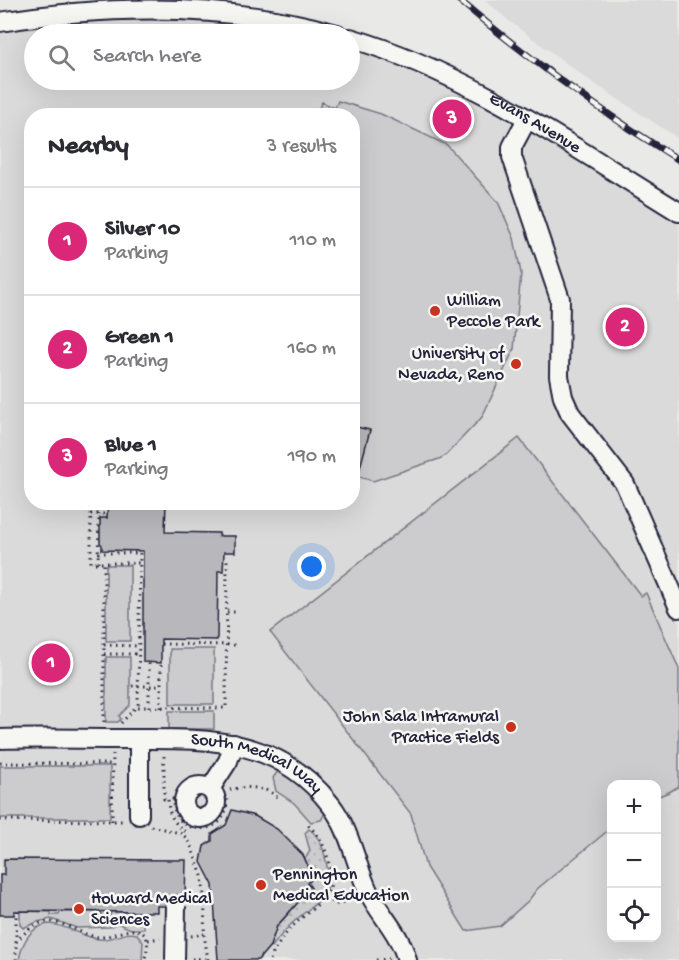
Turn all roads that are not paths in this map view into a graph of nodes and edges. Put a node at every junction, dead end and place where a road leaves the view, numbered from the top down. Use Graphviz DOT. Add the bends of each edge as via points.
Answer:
graph roads {
  1 [pos="0,22"];
  2 [pos="292,24"];
  3 [pos="360,41"];
  4 [pos="526,119"];
  5 [pos="679,212"];
  6 [pos="679,608"];
  7 [pos="0,739"];
  8 [pos="139,739"];
  9 [pos="234,744"];
  10 [pos="210,789"];
  11 [pos="137,819"];
  12 [pos="176,906"];
  13 [pos="402,959"];
  14 [pos="175,960"];
  1 -- 2 [label="street" via="92,10 181,9"];
  3 -- 4 [label="street, Evans Avenue" via="442,72"];
  4 -- 5 [label="street, Evans Avenue"];
  4 -- 6 [label="street" via="512,147 512,157 560,299 559,376 563,397 570,413 625,484"];
  7 -- 8 [label="street, South Medical Way"];
  8 -- 9 [label="street, South Medical Way" via="203,739"];
  8 -- 11 [label="street"];
  9 -- 10 [label="street"];
  9 -- 13 [label="street, South Medical Way" via="259,750 291,766 332,806 348,835 369,894 396,934"];
  12 -- 14 [label="street, bridge"];
}
